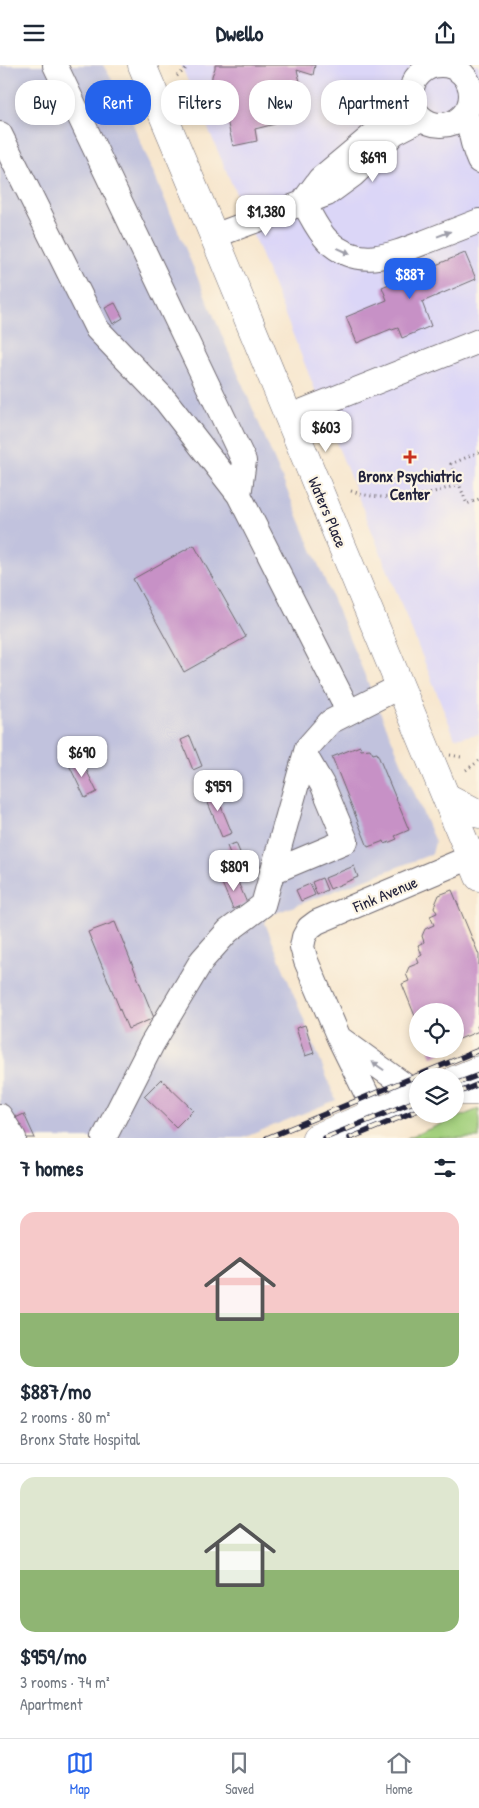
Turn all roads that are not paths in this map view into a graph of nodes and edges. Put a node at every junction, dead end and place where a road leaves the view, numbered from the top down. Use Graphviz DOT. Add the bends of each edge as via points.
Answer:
graph roads {
  1 [pos="55,65"];
  2 [pos="146,67"];
  3 [pos="412,78"];
  4 [pos="466,114"];
  5 [pos="431,122"];
  6 [pos="0,134"];
  7 [pos="476,156"];
  8 [pos="303,201"];
  9 [pos="479,221"];
  10 [pos="214,236"];
  11 [pos="479,341"];
  12 [pos="288,417"];
  13 [pos="239,495"];
  14 [pos="401,686"];
  15 [pos="349,713"];
  16 [pos="305,755"];
  17 [pos="447,797"];
  18 [pos="479,814"];
  19 [pos="476,862"];
  20 [pos="272,872"];
  21 [pos="339,1038"];
  22 [pos="479,1070"];
  23 [pos="464,1076"];
  24 [pos="409,1089"];
  25 [pos="464,1091"];
  26 [pos="479,1091"];
  27 [pos="409,1099"];
  28 [pos="376,1113"];
  29 [pos="0,1115"];
  30 [pos="14,1138"];
  31 [pos="104,1138"];
  32 [pos="316,1138"];
  1 -- 13 [label="street" via="244,461"];
  2 -- 10 [label="main road, Waters Place"];
  3 -- 4 [label="street" via="437,65 454,68 467,80 471,97"];
  3 -- 5 [label="street" via="412,107"];
  3 -- 8 [label="street" via="400,110 320,179"];
  4 -- 5 [label="street" via="452,124"];
  4 -- 7 [label="street"];
  5 -- 7 [label="street" via="448,129"];
  5 -- 8 [label="street" via="394,133 374,156 327,194"];
  6 -- 13 [label="street" via="97,329 166,401"];
  8 -- 9 [label="street, one-way" via="332,244 344,252 369,259 391,255"];
  8 -- 10 [label="street"];
  10 -- 12 [label="main road, Waters Place"];
  11 -- 12 [label="street"];
  12 -- 14 [label="main road, Waters Place"];
  13 -- 15 [label="street"];
  14 -- 15 [label="street"];
  14 -- 17 [label="main road, Waters Place"];
  15 -- 16 [label="street" via="330,722 307,748"];
  16 -- 20 [label="street"];
  16 -- 20 [label="street" via="323,786 346,841"];
  17 -- 18 [label="main road"];
  17 -- 19 [label="main road, Waters Place"];
  19 -- 21 [label="street, Fink Avenue" via="317,922 309,928 302,947"];
  20 -- 31 [label="street" via="264,905 228,931 202,960 152,1044"];
  24 -- 21 [label="street, one-way"];
  21 -- 28 [label="street"];
  22 -- 23 [label="main road"];
  25 -- 26 [label="main road"];
  27 -- 28 [label="main road"];
  28 -- 32 [label="main road"];
  29 -- 30 [label="street"];
}
